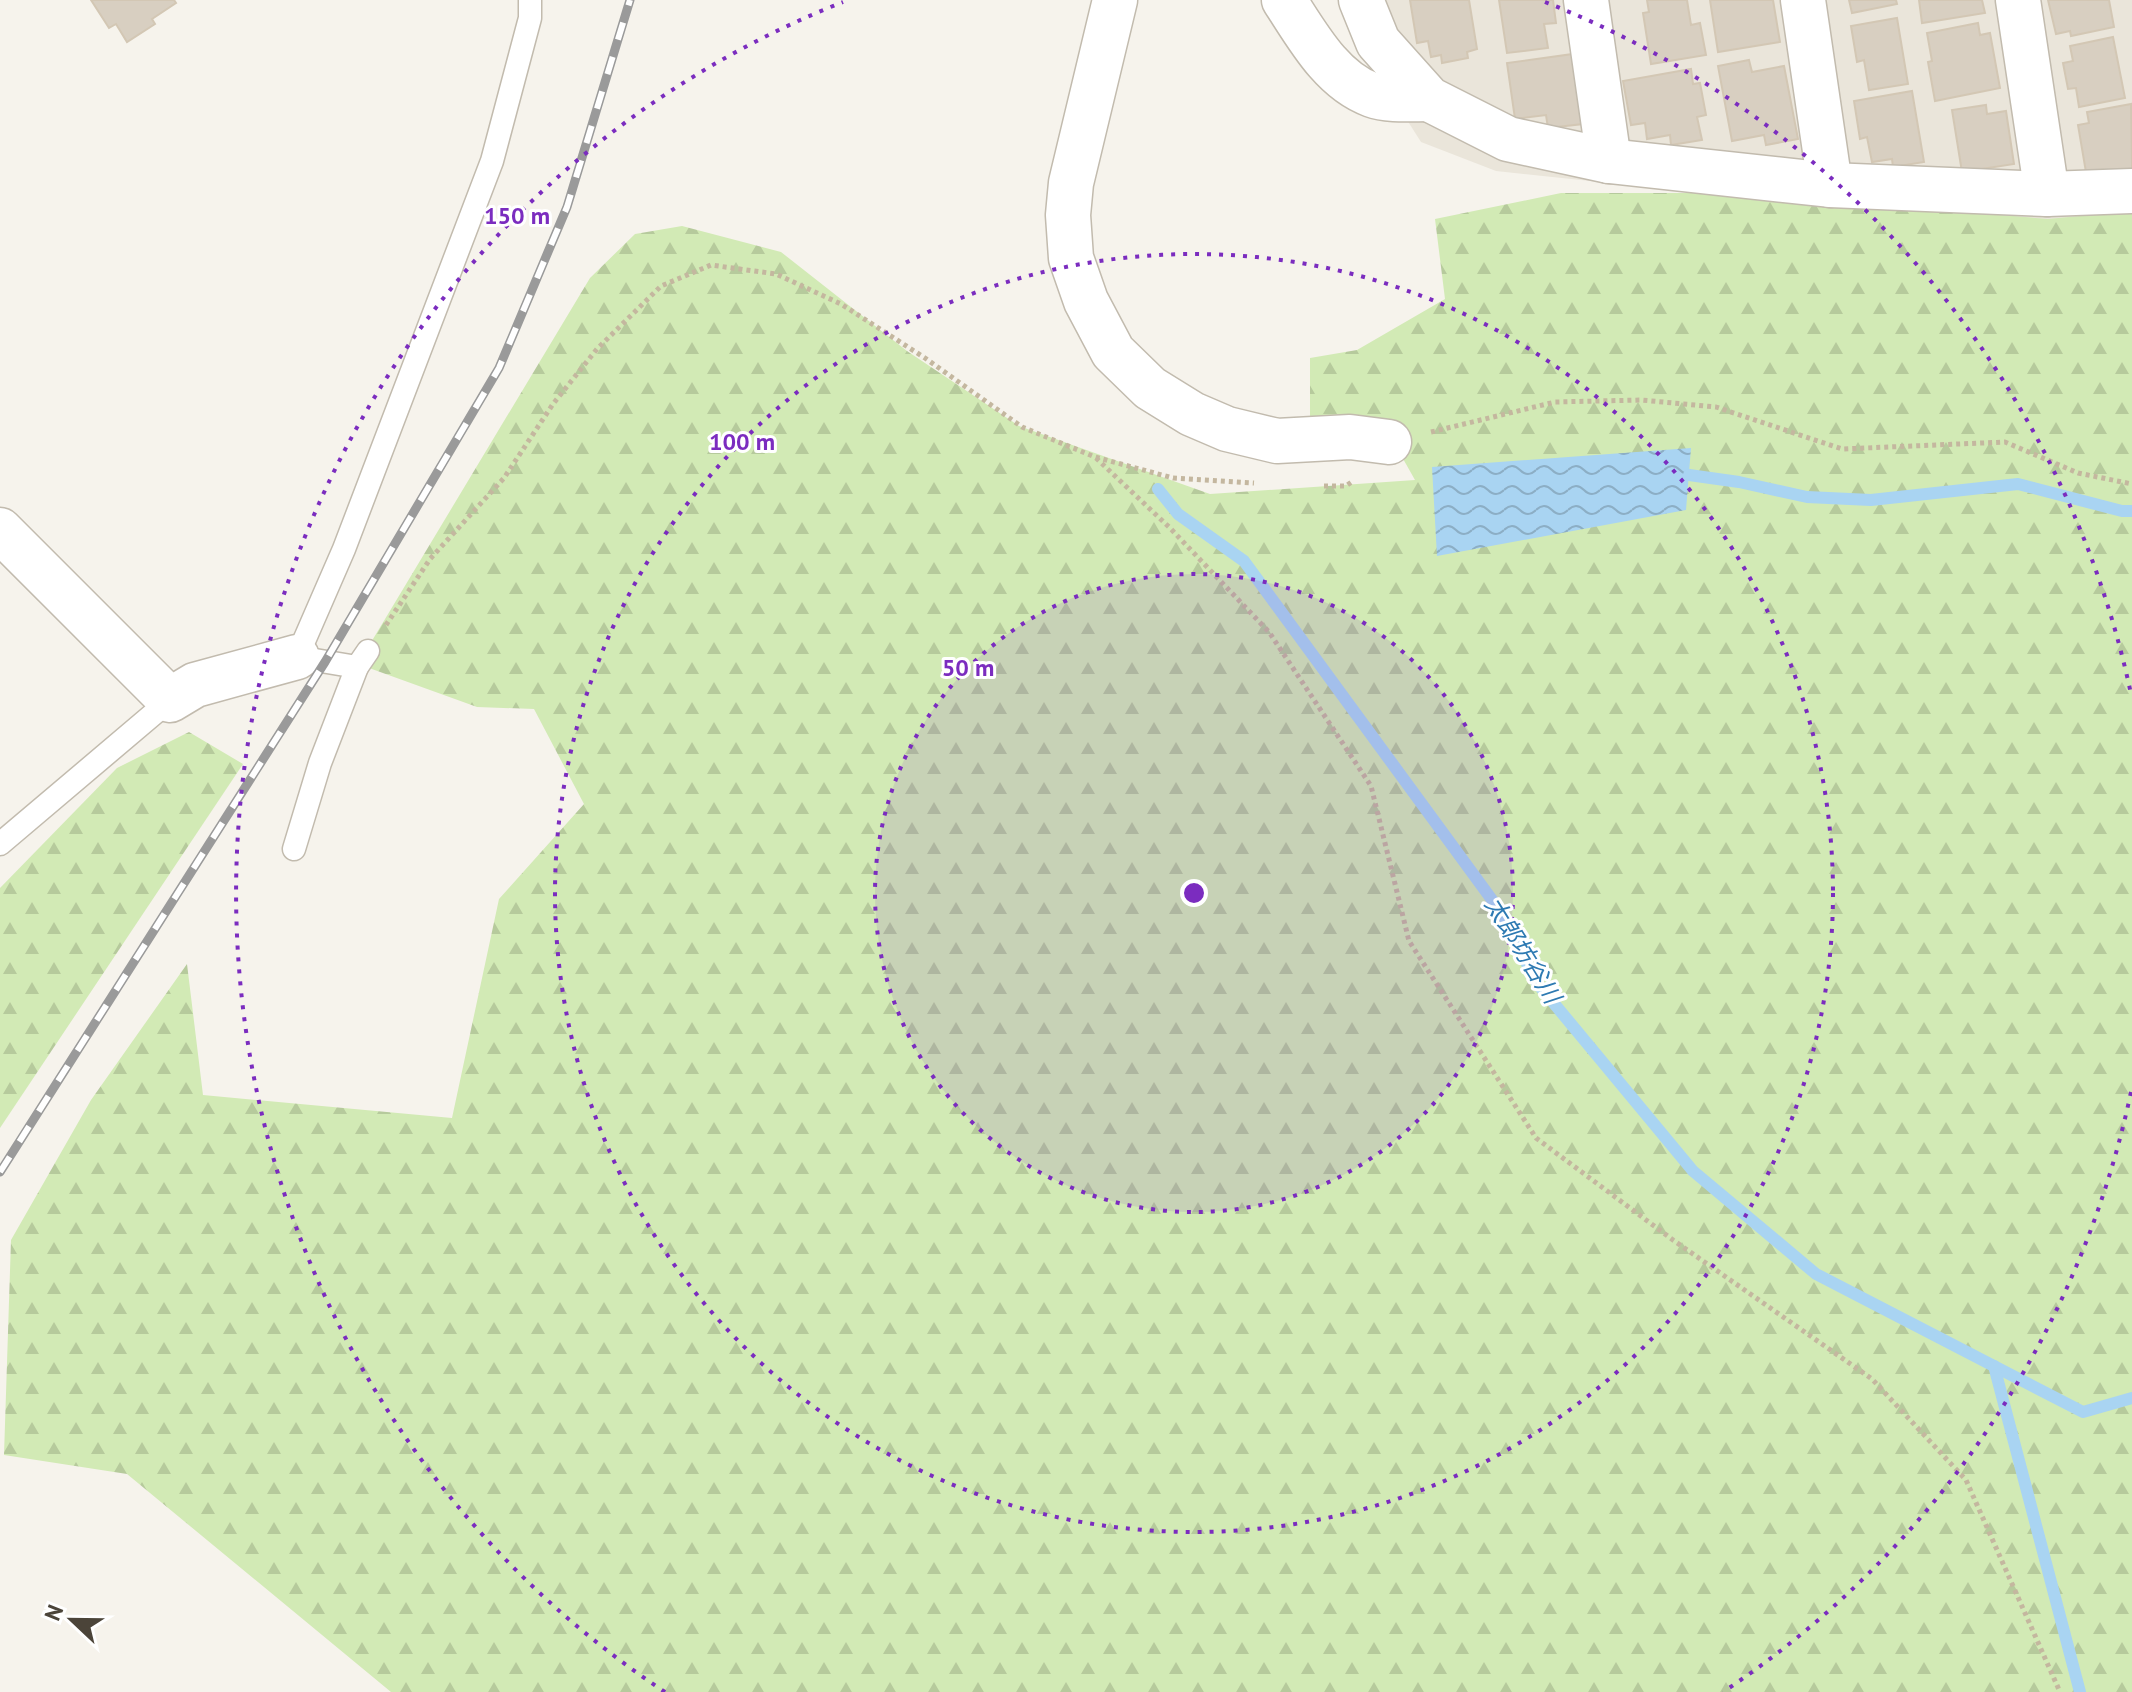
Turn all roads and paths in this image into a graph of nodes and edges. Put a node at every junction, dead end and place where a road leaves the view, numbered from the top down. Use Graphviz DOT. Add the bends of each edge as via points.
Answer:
graph roads {
  1 [pos="530,0"];
  2 [pos="1115,0"];
  3 [pos="1284,0"];
  4 [pos="1361,0"];
  5 [pos="1586,0"];
  6 [pos="1803,0"];
  7 [pos="2018,0"];
  8 [pos="1429,99"];
  9 [pos="1609,161"];
  10 [pos="1830,185"];
  11 [pos="2132,191"];
  12 [pos="2047,194"];
  13 [pos="1389,442"];
  14 [pos="2132,484"];
  15 [pos="0,530"];
  16 [pos="297,657"];
  17 [pos="363,659"];
  18 [pos="170,700"];
  19 [pos="0,844"];
  20 [pos="294,849"];
  21 [pos="2060,1692"];
  1 -- 16 [label="lane" via="530,18 492,161 344,549"];
  2 -- 13 [label="street" via="1068,215 1071,258 1113,352 1150,388 1227,429 1277,441 1350,437"];
  3 -- 8 [label="street" via="1319,52 1349,84 1375,96"];
  4 -- 8 [label="street" via="1378,42"];
  5 -- 9 [label="street"];
  6 -- 10 [label="street"];
  7 -- 12 [label="street"];
  8 -- 9 [label="street" via="1508,139"];
  9 -- 10 [label="street"];
  10 -- 12 [label="street"];
  11 -- 12 [label="street"];
  13 -- 14 [label="path" via="1555,402 1641,400 1716,407 1842,449 2005,442 2078,473"];
  15 -- 18 [label="street"];
  16 -- 17 [label="lane"];
  16 -- 18 [label="street" via="195,685"];
  17 -- 20 [label="lane" via="320,763"];
  17 -- 21 [label="path" via="430,559 504,478 597,349 661,286 711,265 776,274 841,304 1022,427 1095,457 1269,632 1371,786 1409,941 1536,1138 1872,1379 1966,1480"];
  18 -- 19 [label="lane"];
}
